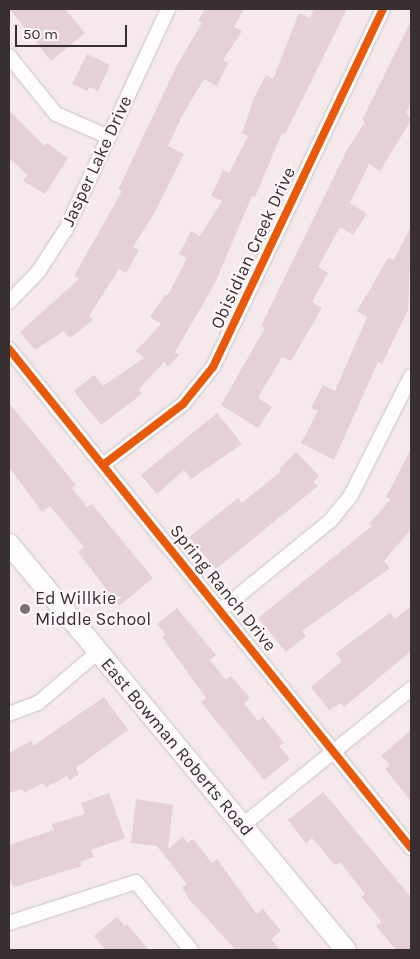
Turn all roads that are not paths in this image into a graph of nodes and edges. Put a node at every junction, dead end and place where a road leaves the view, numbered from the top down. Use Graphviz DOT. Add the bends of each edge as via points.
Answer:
graph roads {
  1 [pos="168,9"];
  2 [pos="383,9"];
  3 [pos="9,56"];
  4 [pos="109,137"];
  5 [pos="9,302"];
  6 [pos="9,349"];
  7 [pos="411,376"];
  8 [pos="103,466"];
  9 [pos="9,544"];
  10 [pos="222,610"];
  11 [pos="97,652"];
  12 [pos="411,689"];
  13 [pos="9,714"];
  14 [pos="334,752"];
  15 [pos="244,824"];
  16 [pos="411,848"];
  17 [pos="9,922"];
  18 [pos="191,950"];
  19 [pos="346,950"];
  1 -- 4 [label="street, Jasper Lake Drive"];
  2 -- 8 [label="street, Obisidian Creek Drive" via="213,367 183,404"];
  3 -- 4 [label="street" via="56,114"];
  4 -- 5 [label="street, Jasper Lake Drive" via="66,229 38,272"];
  6 -- 8 [label="street, Spring Ranch Drive"];
  7 -- 10 [label="street" via="351,495 331,520"];
  8 -- 10 [label="street, Spring Ranch Drive"];
  9 -- 11 [label="street, East Bowman Roberts Road"];
  10 -- 14 [label="street, Spring Ranch Drive"];
  11 -- 13 [label="street" via="38,703"];
  11 -- 15 [label="street, East Bowman Roberts Road"];
  12 -- 14 [label="street"];
  14 -- 15 [label="street"];
  14 -- 16 [label="street, Spring Ranch Drive"];
  15 -- 19 [label="street, East Bowman Roberts Road"];
  17 -- 18 [label="street" via="136,882"];
}
